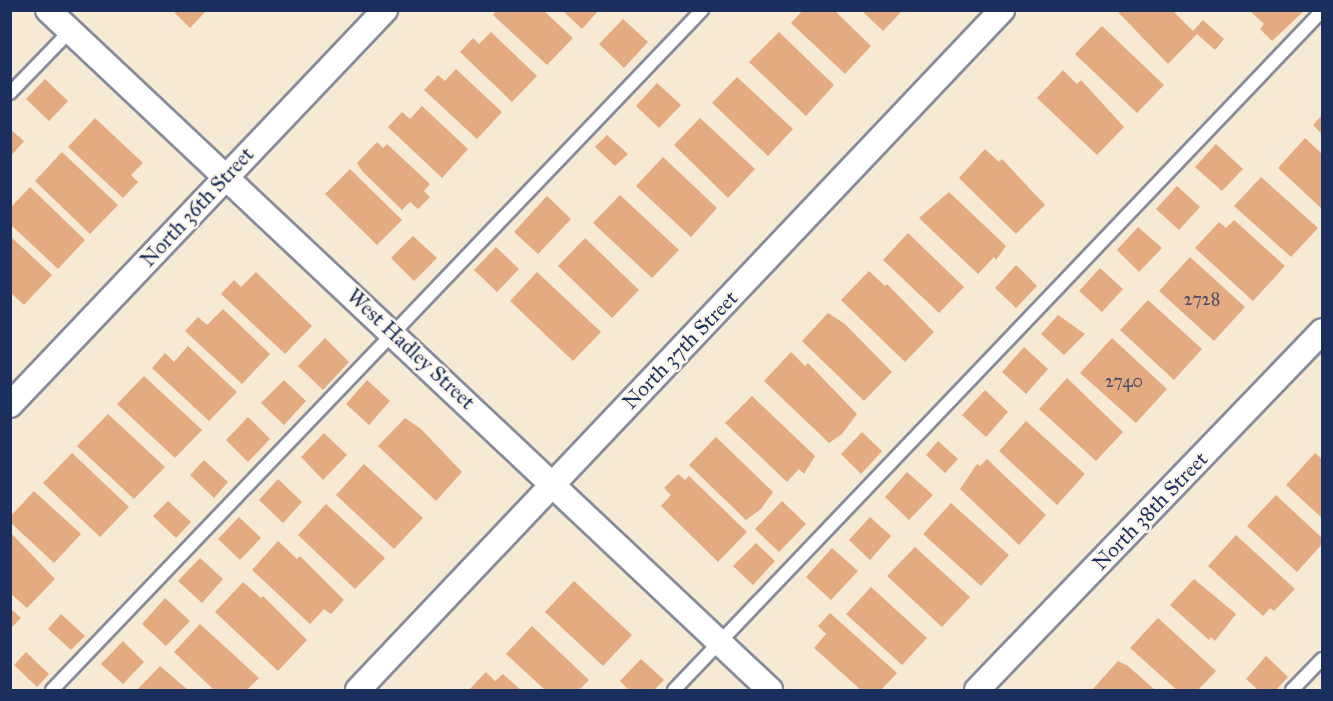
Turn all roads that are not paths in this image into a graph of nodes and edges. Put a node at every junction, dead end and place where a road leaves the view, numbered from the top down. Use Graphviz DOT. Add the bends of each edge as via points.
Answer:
graph roads {
  1 [pos="48,10"];
  2 [pos="384,10"];
  3 [pos="702,10"];
  4 [pos="1002,10"];
  5 [pos="1323,10"];
  6 [pos="70,32"];
  7 [pos="10,93"];
  8 [pos="226,176"];
  9 [pos="1323,331"];
  10 [pos="394,333"];
  11 [pos="10,405"];
  12 [pos="554,483"];
  13 [pos="720,642"];
  14 [pos="1323,659"];
  15 [pos="52,690"];
  16 [pos="358,690"];
  17 [pos="674,690"];
  18 [pos="770,690"];
  19 [pos="977,690"];
  20 [pos="1292,690"];
  1 -- 6 [label="street, West Hadley Street"];
  2 -- 8 [label="street, North 36th Street"];
  3 -- 10 [label="lane"];
  4 -- 12 [label="street, North 37th Street"];
  5 -- 13 [label="lane"];
  6 -- 7 [label="lane"];
  6 -- 8 [label="street, West Hadley Street"];
  8 -- 10 [label="street, West Hadley Street"];
  8 -- 11 [label="street, North 36th Street"];
  9 -- 19 [label="street, North 38th Street"];
  10 -- 12 [label="street, West Hadley Street"];
  10 -- 15 [label="lane"];
  12 -- 13 [label="street, West Hadley Street"];
  12 -- 16 [label="street, North 37th Street"];
  13 -- 17 [label="lane"];
  13 -- 18 [label="street, West Hadley Street"];
  14 -- 20 [label="lane"];
}
